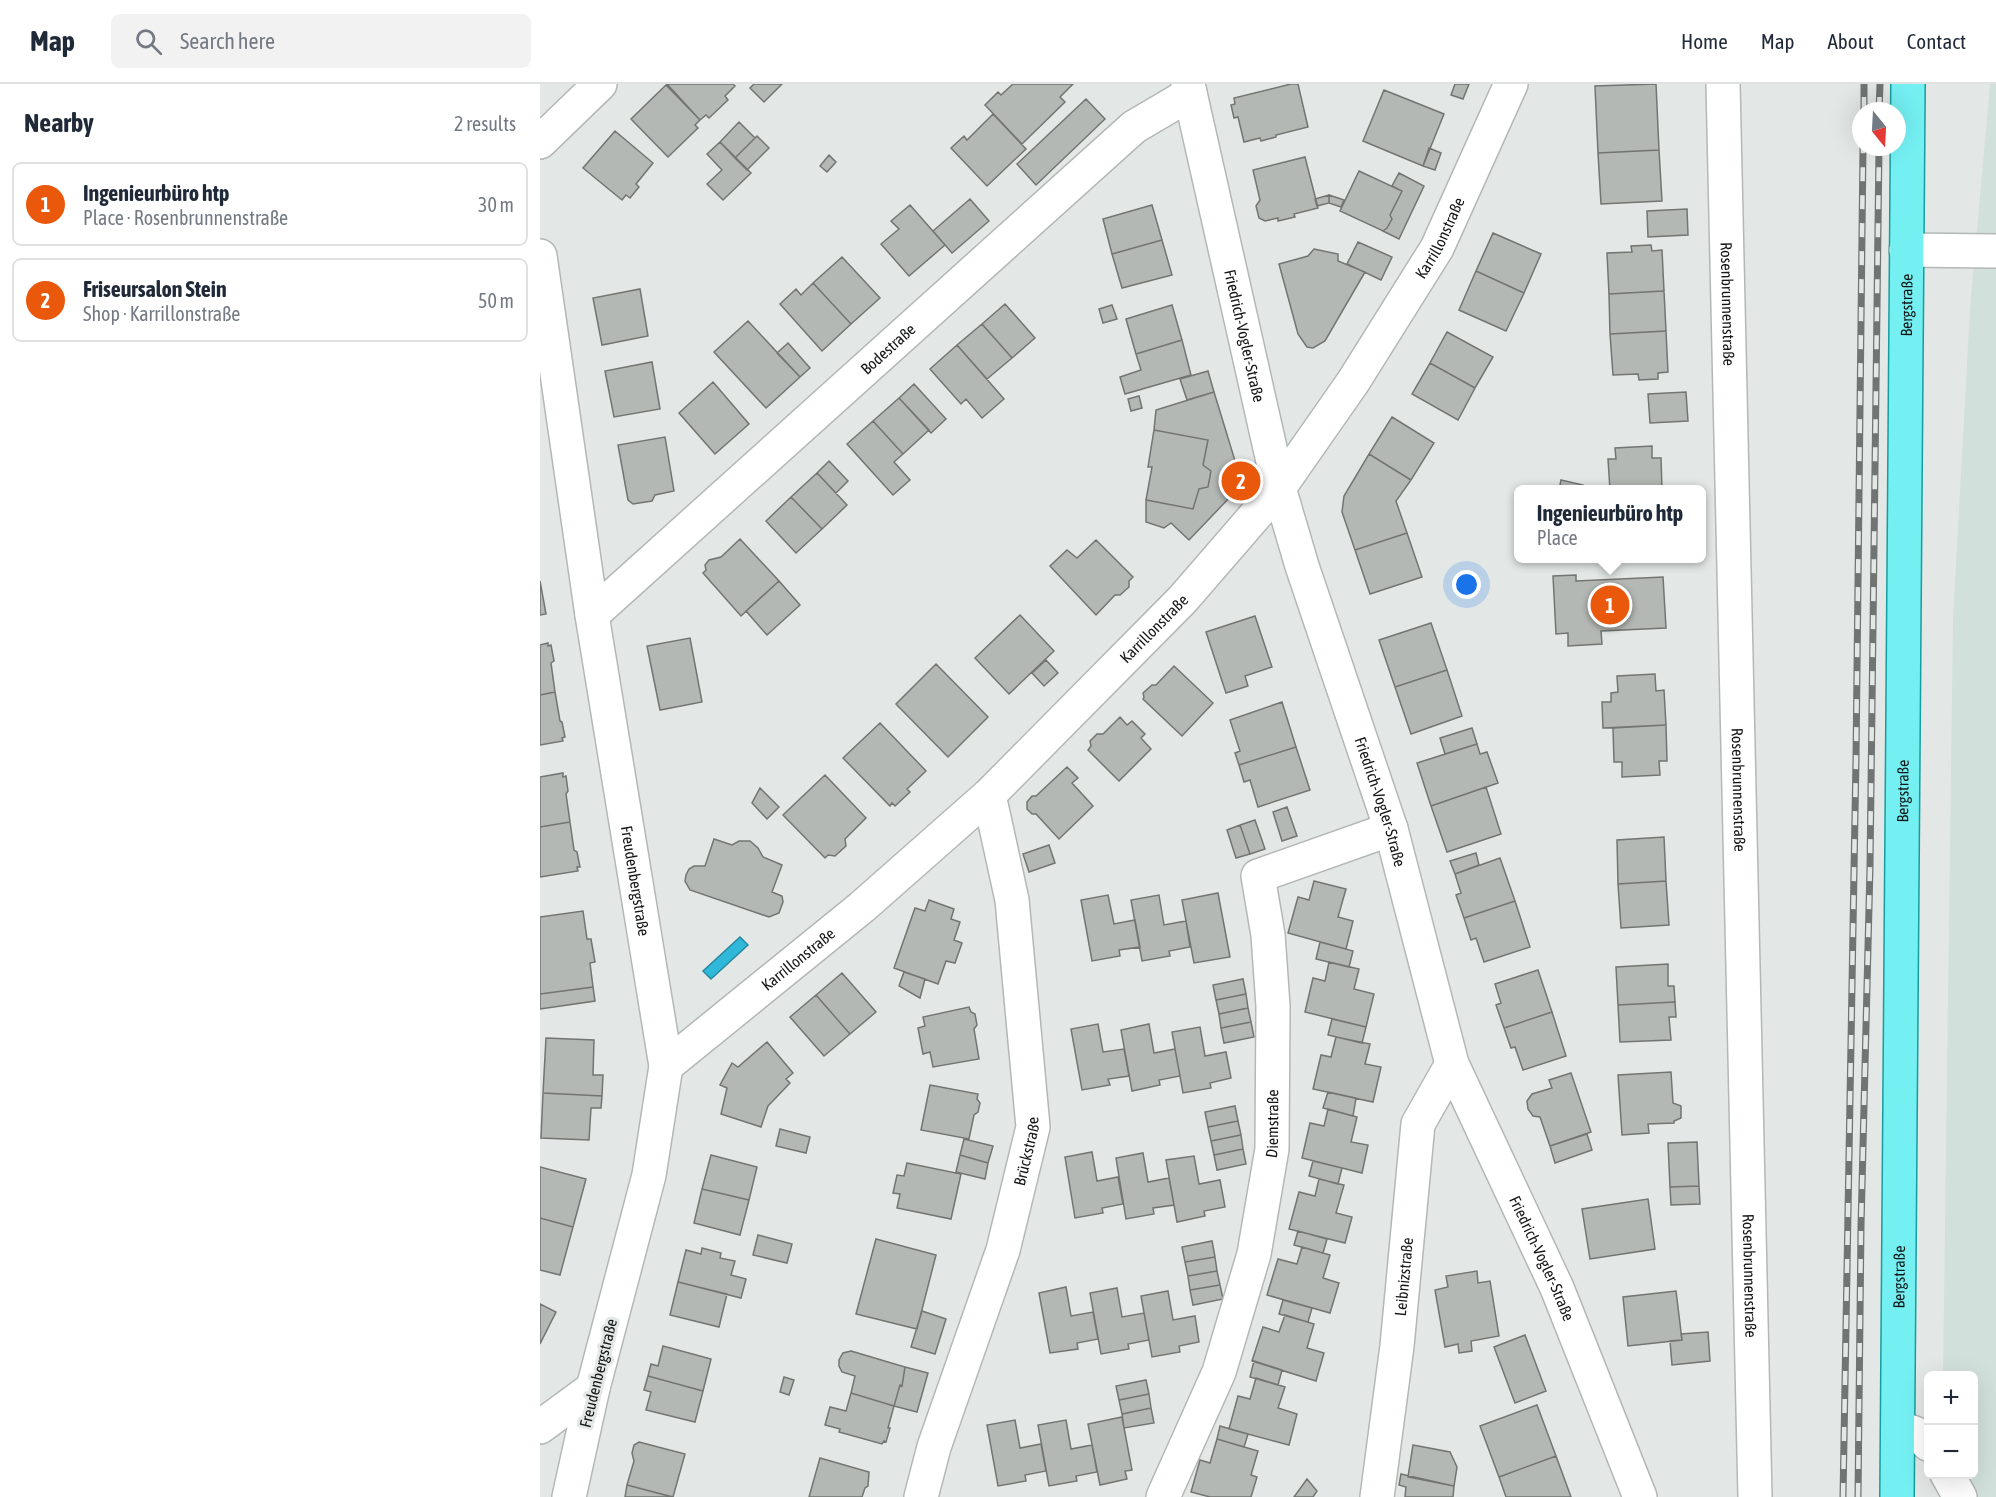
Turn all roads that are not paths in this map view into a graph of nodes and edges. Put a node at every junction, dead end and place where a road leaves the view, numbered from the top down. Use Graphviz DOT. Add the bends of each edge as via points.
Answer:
graph roads {
  1 [pos="600,84"];
  2 [pos="1511,84"];
  3 [pos="1723,84"];
  4 [pos="1908,84"];
  5 [pos="1189,89"];
  6 [pos="540,142"];
  7 [pos="1906,250"];
  8 [pos="1996,252"];
  9 [pos="540,256"];
  10 [pos="1279,488"];
  11 [pos="592,615"];
  12 [pos="989,795"];
  13 [pos="1391,829"];
  14 [pos="1452,1064"];
  15 [pos="666,1066"];
  16 [pos="593,1388"];
  17 [pos="540,1428"];
  18 [pos="1898,1429"];
  19 [pos="1924,1440"];
  20 [pos="1950,1479"];
  21 [pos="568,1497"];
  22 [pos="921,1497"];
  23 [pos="1162,1497"];
  24 [pos="1377,1497"];
  25 [pos="1640,1497"];
  26 [pos="1755,1497"];
  27 [pos="1897,1497"];
  28 [pos="1960,1497"];
  1 -- 6 [label="street"];
  2 -- 10 [label="street, Karrillonstraße" via="1437,248 1353,382"];
  3 -- 26 [label="street, Rosenbrunnenstraße"];
  4 -- 7 [label="main road, Bergstraße"];
  5 -- 10 [label="street, Friedrich-Vogler-Straße"];
  5 -- 11 [label="street, Bodestraße" via="1134,127"];
  7 -- 8 [label="street"];
  7 -- 18 [label="main road, Bergstraße"];
  9 -- 11 [label="street, Freudenbergstraße"];
  10 -- 12 [label="street, Karrillonstraße" via="1183,599"];
  10 -- 13 [label="street, Friedrich-Vogler-Straße"];
  11 -- 15 [label="street, Freudenbergstraße"];
  12 -- 15 [label="street, Karrillonstraße" via="862,907"];
  12 -- 22 [label="street, Brückstraße" via="1012,900 1033,1127 1003,1250 934,1447"];
  13 -- 14 [label="street, Friedrich-Vogler-Straße"];
  13 -- 23 [label="street, Diemstraße" via="1258,876 1269,935 1273,1006 1272,1149 1254,1254 1219,1372"];
  14 -- 24 [label="street, Leibnizstraße" via="1418,1124 1397,1346"];
  14 -- 25 [label="street, Friedrich-Vogler-Straße" via="1557,1288"];
  15 -- 16 [label="street, Freudenbergstraße" via="649,1175"];
  16 -- 17 [label="street"];
  16 -- 21 [label="street, Freudenbergstraße"];
  18 -- 19 [label="street" via="1909,1430"];
  18 -- 27 [label="main road, Bergstraße"];
  20 -- 28 [label="street"];
}
